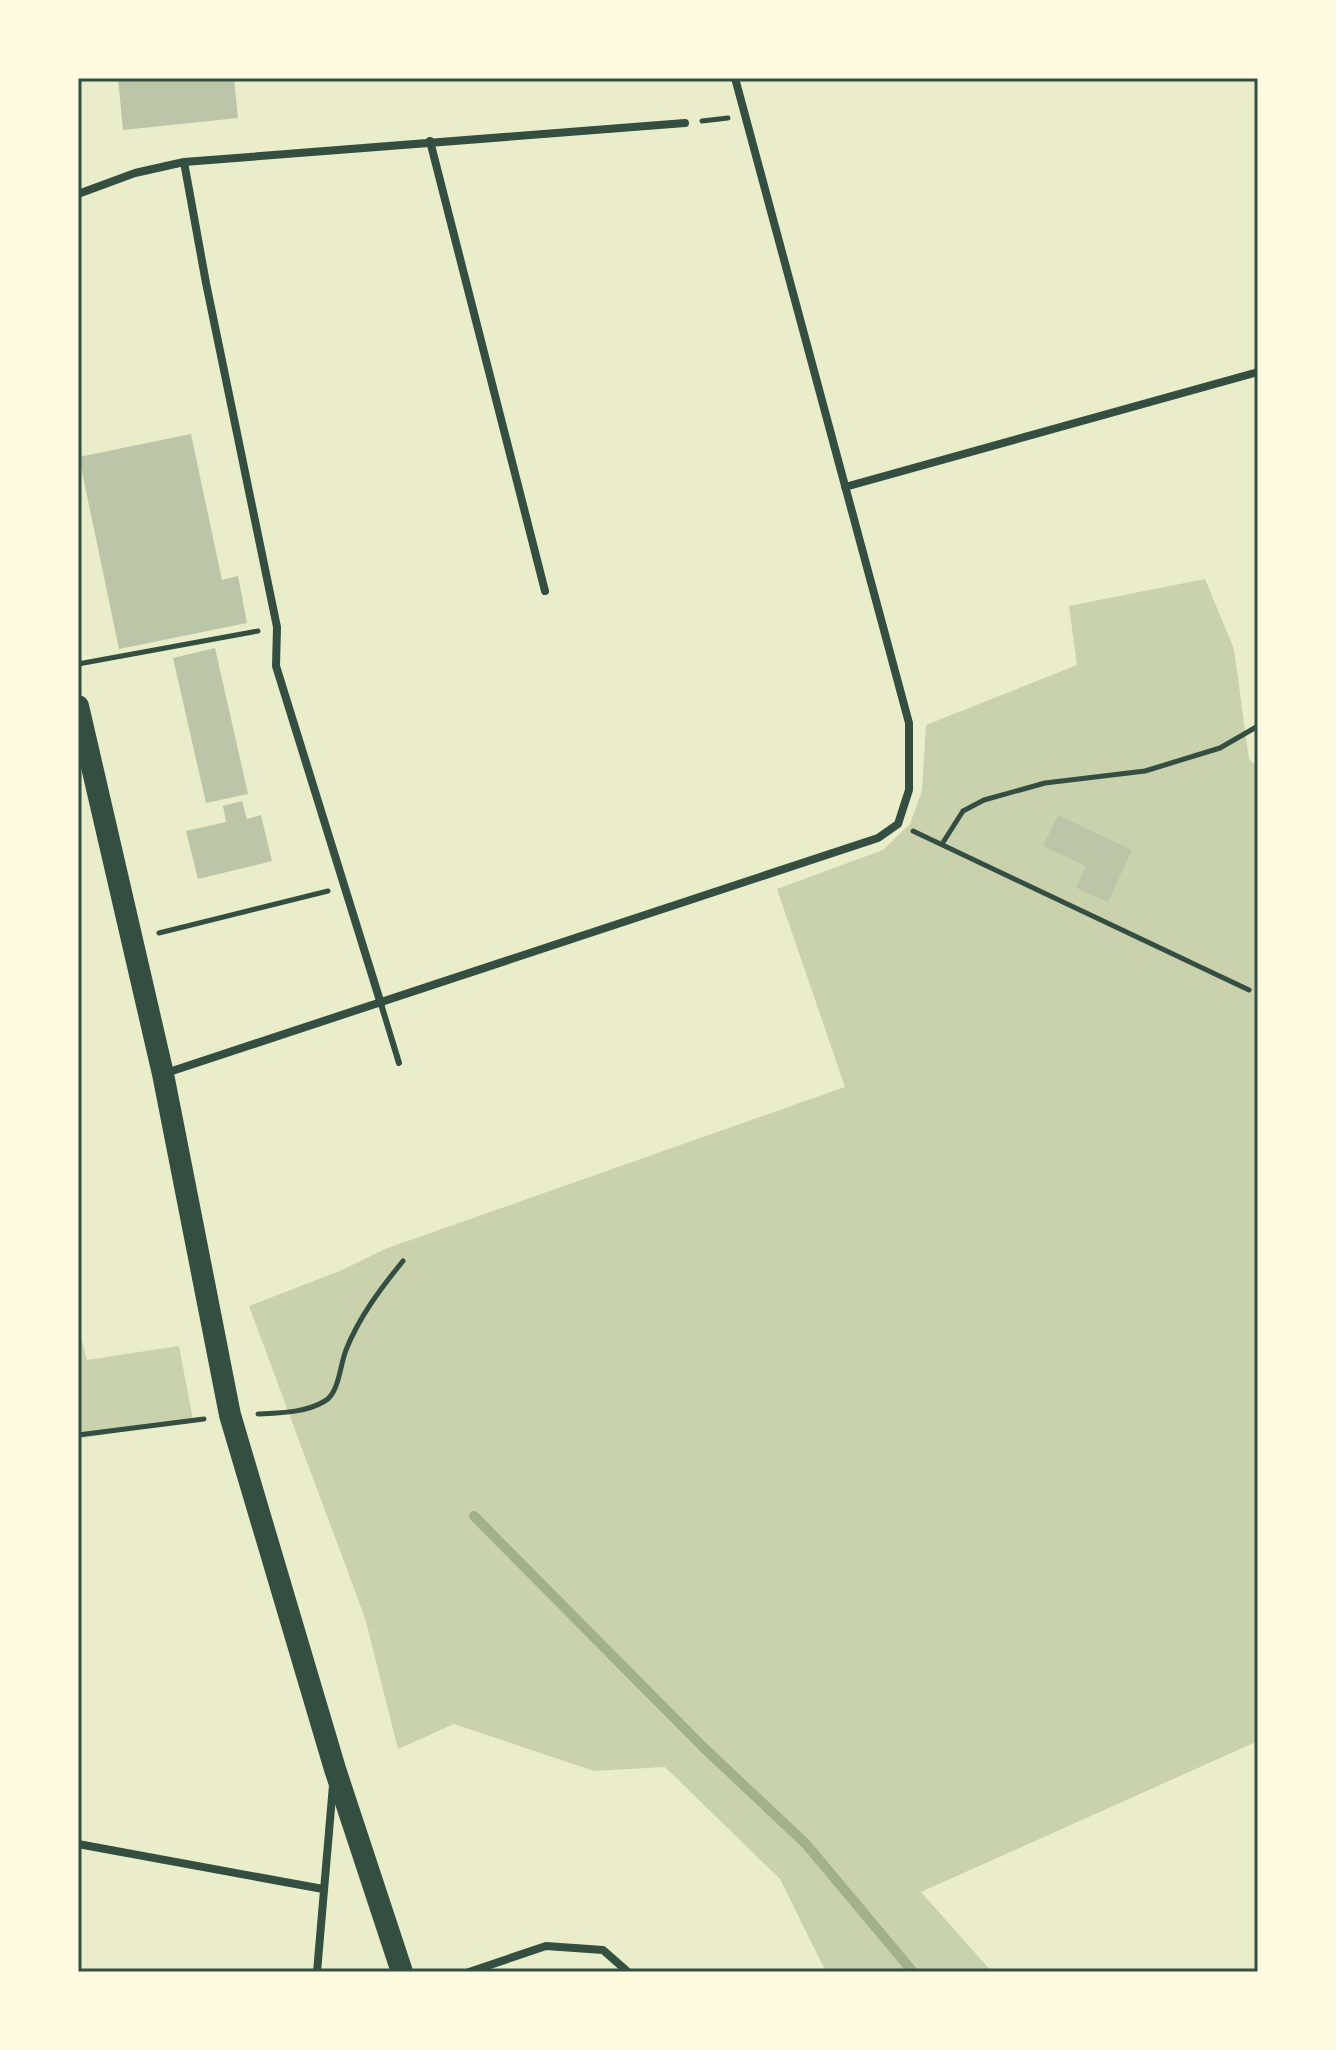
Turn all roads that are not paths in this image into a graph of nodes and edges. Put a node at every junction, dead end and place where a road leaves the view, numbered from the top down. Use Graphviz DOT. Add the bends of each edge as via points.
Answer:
graph roads {
  1 [pos="735,78"];
  2 [pos="685,123"];
  3 [pos="430,141"];
  4 [pos="184,162"];
  5 [pos="78,194"];
  6 [pos="1258,372"];
  7 [pos="845,487"];
  8 [pos="545,591"];
  9 [pos="78,706"];
  10 [pos="86,780"];
  11 [pos="381,1004"];
  12 [pos="399,1063"];
  13 [pos="163,1074"];
  14 [pos="335,1769"];
  15 [pos="78,1844"];
  16 [pos="323,1889"];
  17 [pos="317,1972"];
  18 [pos="402,1972"];
  19 [pos="469,1972"];
  20 [pos="628,1972"];
  1 -- 7 [label="street"];
  2 -- 3 [label="street"];
  3 -- 4 [label="street"];
  3 -- 8 [label="street"];
  4 -- 5 [label="street"];
  4 -- 11 [label="street" via="277,627 276,666"];
  6 -- 7 [label="street"];
  7 -- 11 [label="street" via="909,723 909,790 898,824 878,838"];
  9 -- 10 [label="highway"];
  10 -- 13 [label="highway"];
  11 -- 12 [label="lane"];
  11 -- 13 [label="street"];
  13 -- 14 [label="highway" via="230,1415"];
  14 -- 16 [label="street"];
  14 -- 18 [label="highway"];
  15 -- 16 [label="street"];
  16 -- 17 [label="street"];
  19 -- 20 [label="street" via="546,1946 603,1950"];
}
